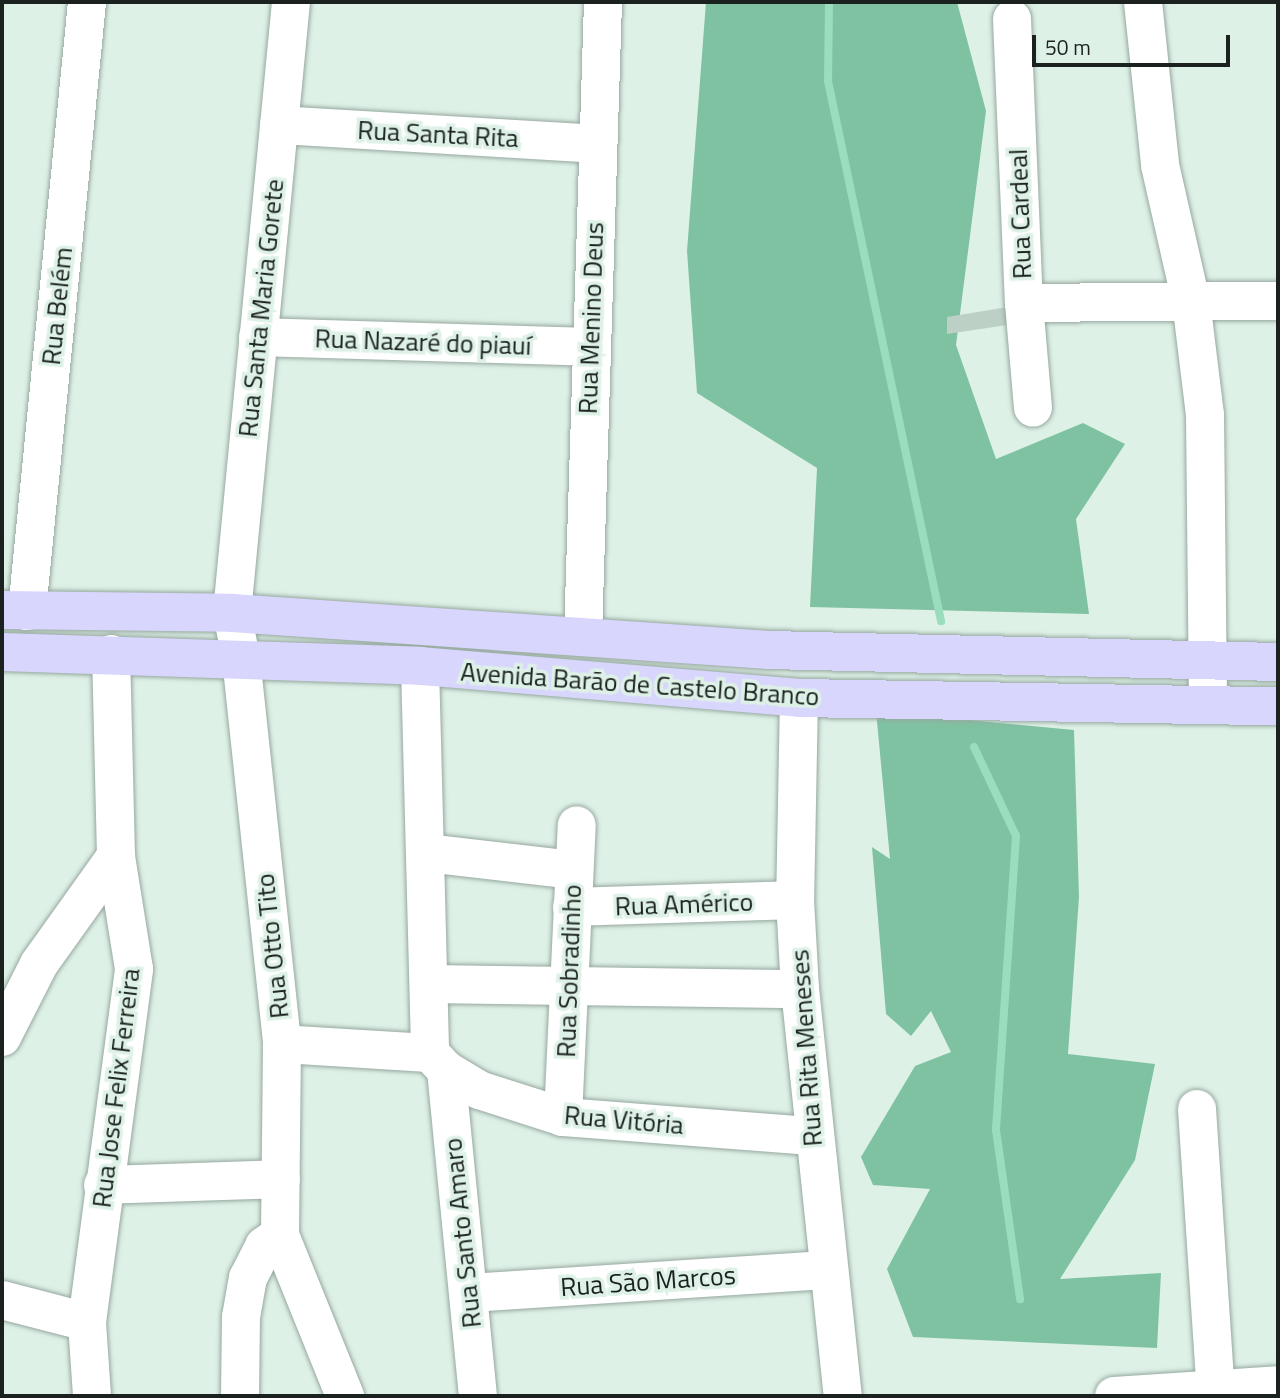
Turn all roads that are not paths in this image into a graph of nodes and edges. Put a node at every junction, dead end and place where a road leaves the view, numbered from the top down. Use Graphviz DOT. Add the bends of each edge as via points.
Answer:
graph roads {
  1 [pos="87,2"];
  2 [pos="291,2"];
  3 [pos="603,2"];
  4 [pos="1143,2"];
  5 [pos="1012,19"];
  6 [pos="279,125"];
  7 [pos="597,144"];
  8 [pos="1191,301"];
  9 [pos="1278,301"];
  10 [pos="1024,303"];
  11 [pos="258,337"];
  12 [pos="589,347"];
  13 [pos="1033,408"];
  14 [pos="15,610"];
  15 [pos="232,613"];
  16 [pos="583,635"];
  17 [pos="2,652"];
  18 [pos="111,654"];
  19 [pos="241,658"];
  20 [pos="1207,659"];
  21 [pos="1278,662"];
  22 [pos="420,666"];
  23 [pos="799,698"];
  24 [pos="1208,705"];
  25 [pos="1278,706"];
  26 [pos="577,825"];
  27 [pos="427,853"];
  28 [pos="116,856"];
  29 [pos="572,888"];
  30 [pos="795,900"];
  31 [pos="429,984"];
  32 [pos="569,989"];
  33 [pos="800,989"];
  34 [pos="2,1037"];
  35 [pos="282,1044"];
  36 [pos="438,1061"];
  37 [pos="1197,1109"];
  38 [pos="563,1117"];
  39 [pos="812,1136"];
  40 [pos="281,1179"];
  41 [pos="103,1185"];
  42 [pos="280,1235"];
  43 [pos="826,1270"];
  44 [pos="469,1293"];
  45 [pos="2,1300"];
  46 [pos="87,1322"];
  47 [pos="1278,1385"];
  48 [pos="1216,1393"];
  49 [pos="92,1396"];
  50 [pos="240,1396"];
  51 [pos="345,1396"];
  52 [pos="478,1396"];
  53 [pos="843,1396"];
  54 [pos="1114,1396"];
  1 -- 14 [label="street, Rua Belém"];
  2 -- 6 [label="street, Rua Santa Maria Gorete"];
  3 -- 7 [label="street, Rua Menino Deus"];
  4 -- 8 [label="street" via="1160,165"];
  5 -- 10 [label="street, Rua Cardeal"];
  6 -- 7 [label="street, Rua Santa Rita"];
  6 -- 11 [label="street, Rua Santa Maria Gorete"];
  7 -- 12 [label="street, Rua Menino Deus"];
  8 -- 9 [label="street"];
  8 -- 10 [label="street"];
  8 -- 20 [label="street" via="1208,452"];
  10 -- 13 [label="street, Rua Cardeal"];
  11 -- 12 [label="street, Rua Nazaré do piauí"];
  11 -- 15 [label="street, Rua Santa Maria Gorete"];
  12 -- 16 [label="street, Rua Menino Deus"];
  14 -- 15 [label="main road, Avenida Barão de Castelo Branco"];
  15 -- 16 [label="main road, Avenida Barão de Castelo Branco"];
  15 -- 19 [label="street, Rua Santa Maria Gorete"];
  16 -- 20 [label="main road, Avenida Barão de Castelo Branco" via="888,654"];
  17 -- 18 [label="main road, Avenida Barão de Castelo Branco"];
  18 -- 19 [label="main road, Avenida Barão de Castelo Branco"];
  18 -- 28 [label="street, Rua Jose Felix Ferreira"];
  19 -- 22 [label="main road, Avenida Barão de Castelo Branco"];
  19 -- 35 [label="street, Rua Otto Tito"];
  20 -- 21 [label="main road, Avenida Barão de Castelo Branco"];
  20 -- 24 [label="street"];
  22 -- 23 [label="main road, Avenida Barão de Castelo Branco"];
  22 -- 27 [label="street"];
  23 -- 24 [label="main road, Avenida Barão de Castelo Branco"];
  23 -- 30 [label="street, Rua Rita Meneses"];
  24 -- 25 [label="main road, Avenida Barão de Castelo Branco"];
  26 -- 29 [label="street, Rua Sobradinho"];
  27 -- 29 [label="street, Rua Américo"];
  27 -- 31 [label="street"];
  28 -- 34 [label="street" via="39,964"];
  28 -- 41 [label="street, Rua Jose Felix Ferreira" via="134,969"];
  29 -- 30 [label="street, Rua Américo"];
  29 -- 32 [label="street, Rua Sobradinho"];
  30 -- 33 [label="street, Rua Rita Meneses"];
  31 -- 32 [label="street"];
  31 -- 36 [label="street, Rua Santo Amaro"];
  32 -- 33 [label="street"];
  32 -- 38 [label="street, Rua Sobradinho"];
  33 -- 39 [label="street, Rua Rita Meneses"];
  35 -- 36 [label="street"];
  35 -- 40 [label="street, Rua Otto Tito"];
  36 -- 38 [label="street, Rua Vitória" via="507,1101"];
  36 -- 44 [label="street, Rua Santo Amaro"];
  37 -- 48 [label="street"];
  38 -- 39 [label="street, Rua Vitória"];
  39 -- 43 [label="street, Rua Rita Meneses"];
  40 -- 41 [label="street"];
  40 -- 42 [label="street, Rua Otto Tito"];
  41 -- 46 [label="street, Rua Jose Felix Ferreira"];
  42 -- 50 [label="street" via="264,1246 248,1278 241,1317"];
  42 -- 51 [label="street"];
  43 -- 44 [label="street, Rua São Marcos"];
  43 -- 53 [label="street, Rua Rita Meneses"];
  44 -- 52 [label="street, Rua Santo Amaro"];
  45 -- 46 [label="street"];
  46 -- 49 [label="street, Rua Jose Felix Ferreira"];
  47 -- 48 [label="street"];
  48 -- 54 [label="street"];
}
